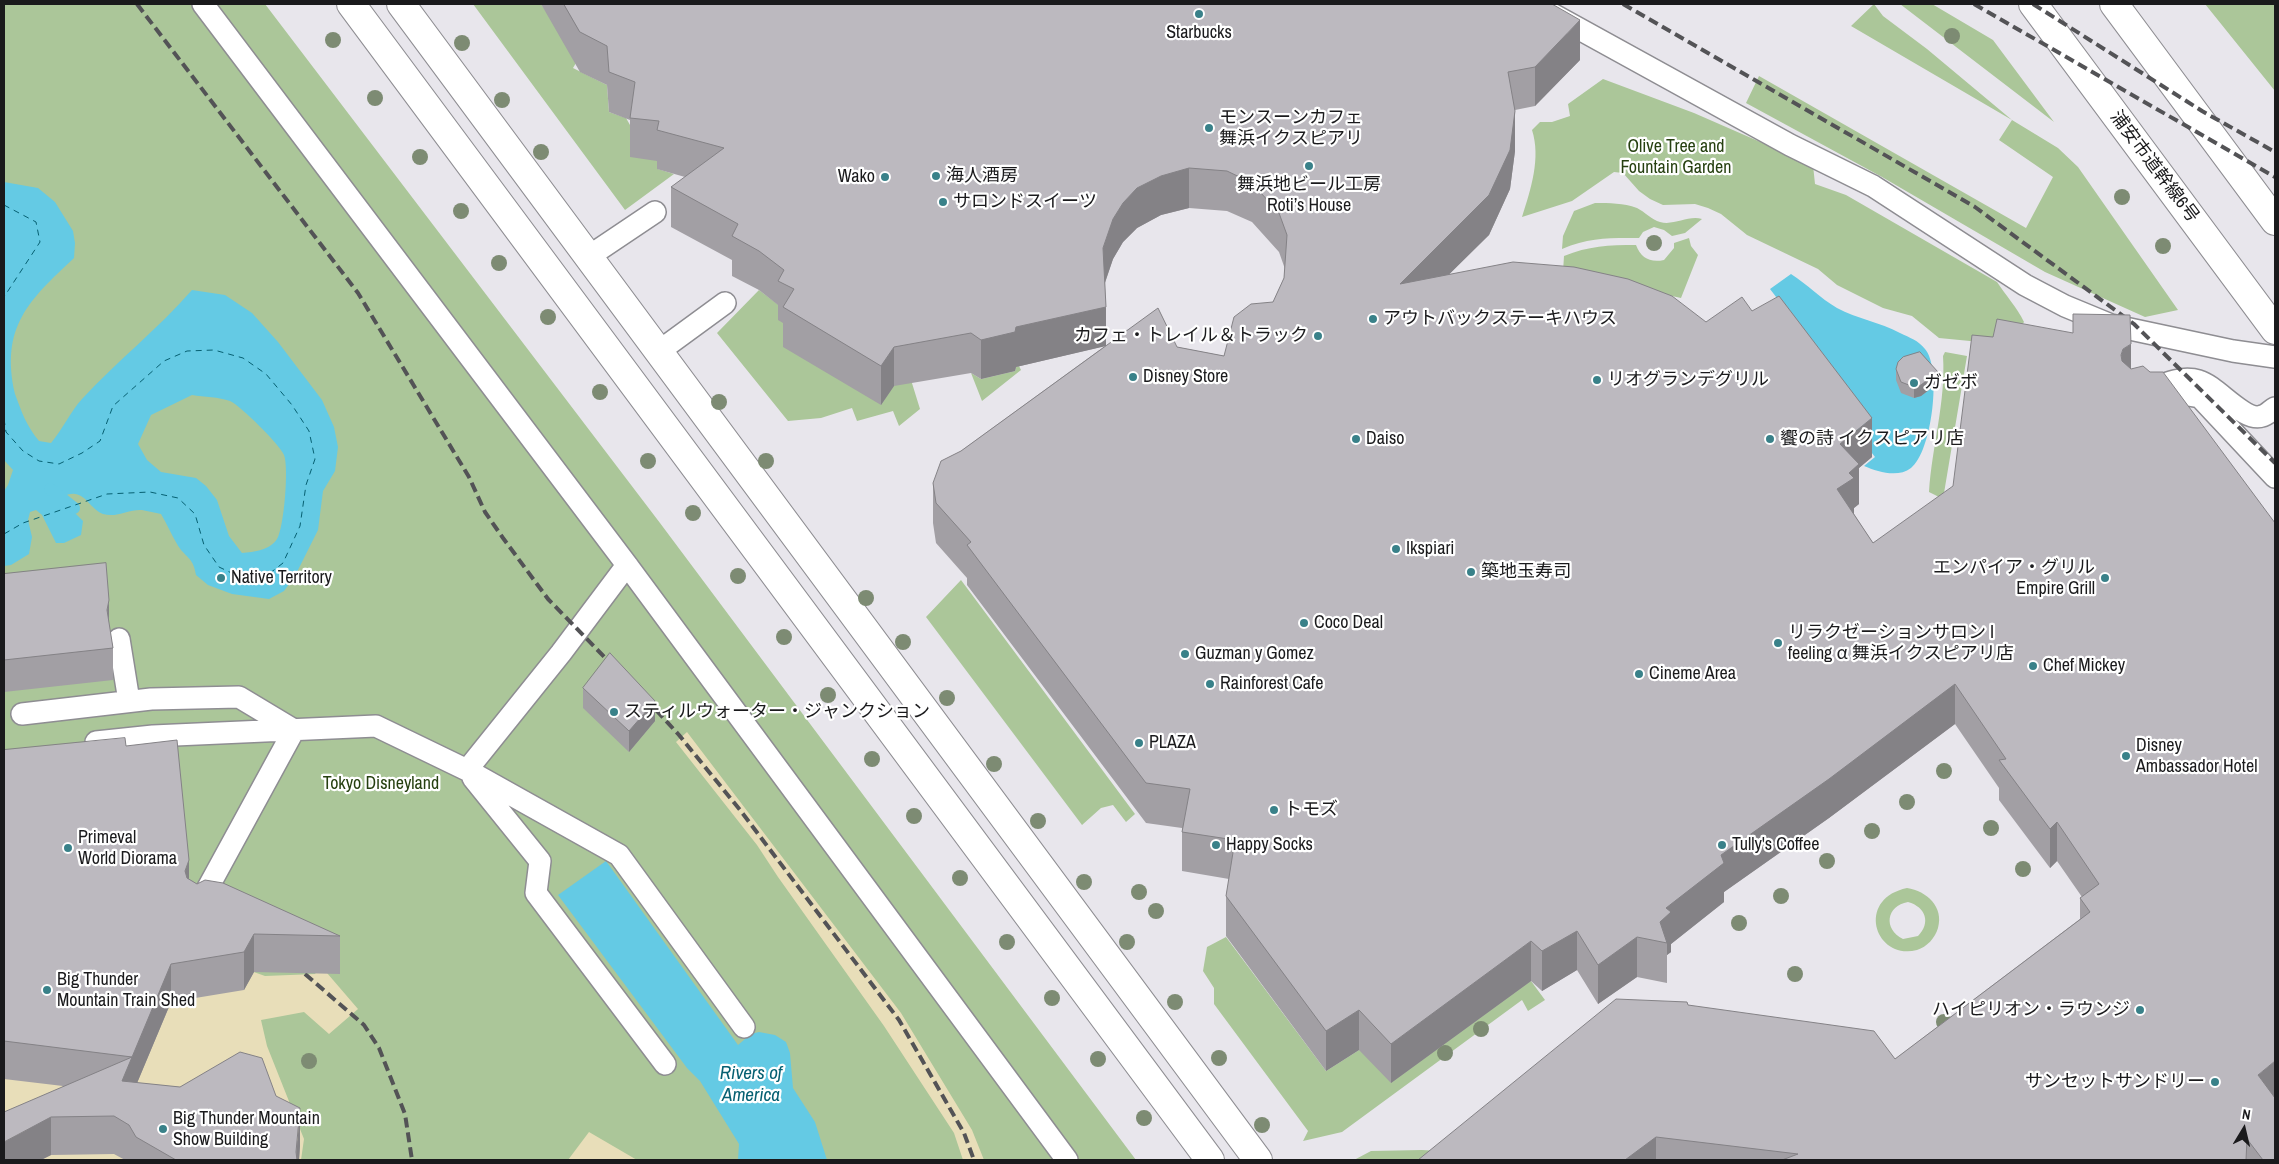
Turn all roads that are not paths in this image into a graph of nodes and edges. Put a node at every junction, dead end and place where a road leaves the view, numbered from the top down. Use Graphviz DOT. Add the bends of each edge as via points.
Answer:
graph roads {
  1 [pos="203,4"];
  2 [pos="351,4"];
  3 [pos="401,4"];
  4 [pos="1534,4"];
  5 [pos="2033,4"];
  6 [pos="2114,4"];
  7 [pos="655,212"];
  8 [pos="2275,221"];
  9 [pos="588,256"];
  10 [pos="725,303"];
  11 [pos="2275,330"];
  12 [pos="658,352"];
  13 [pos="2275,357"];
  14 [pos="2133,396"];
  15 [pos="2154,400"];
  16 [pos="2275,408"];
  17 [pos="2275,477"];
  18 [pos="627,565"];
  19 [pos="120,638"];
  20 [pos="129,701"];
  21 [pos="22,714"];
  22 [pos="294,730"];
  23 [pos="73,744"];
  24 [pos="466,770"];
  25 [pos="196,909"];
  26 [pos="744,1027"];
  27 [pos="665,1064"];
  28 [pos="1067,1160"];
  29 [pos="1210,1160"];
  30 [pos="1258,1160"];
  1 -- 18 [label="lane"];
  2 -- 29 [label="street"];
  3 -- 9 [label="street"];
  4 -- 13 [label="lane" via="1790,145 1873,186 2025,285 2065,306 2111,325"];
  5 -- 11 [label="street, 浦安市道幹線6号"];
  6 -- 8 [label="street"];
  7 -- 9 [label="lane"];
  9 -- 12 [label="street"];
  10 -- 12 [label="lane"];
  12 -- 30 [label="street"];
  14 -- 16 [label="lane" via="2174,380 2198,380 2252,416 2261,417"];
  15 -- 17 [label="lane" via="2188,395 2200,397"];
  18 -- 24 [label="lane"];
  18 -- 28 [label="lane"];
  19 -- 20 [label="lane"];
  20 -- 21 [label="lane"];
  20 -- 22 [label="lane" via="239,697"];
  22 -- 23 [label="lane" via="153,736"];
  22 -- 24 [label="lane" via="376,726"];
  22 -- 25 [label="lane"];
  24 -- 26 [label="lane" via="619,854"];
  24 -- 27 [label="lane" via="540,861 536,893"];
}
